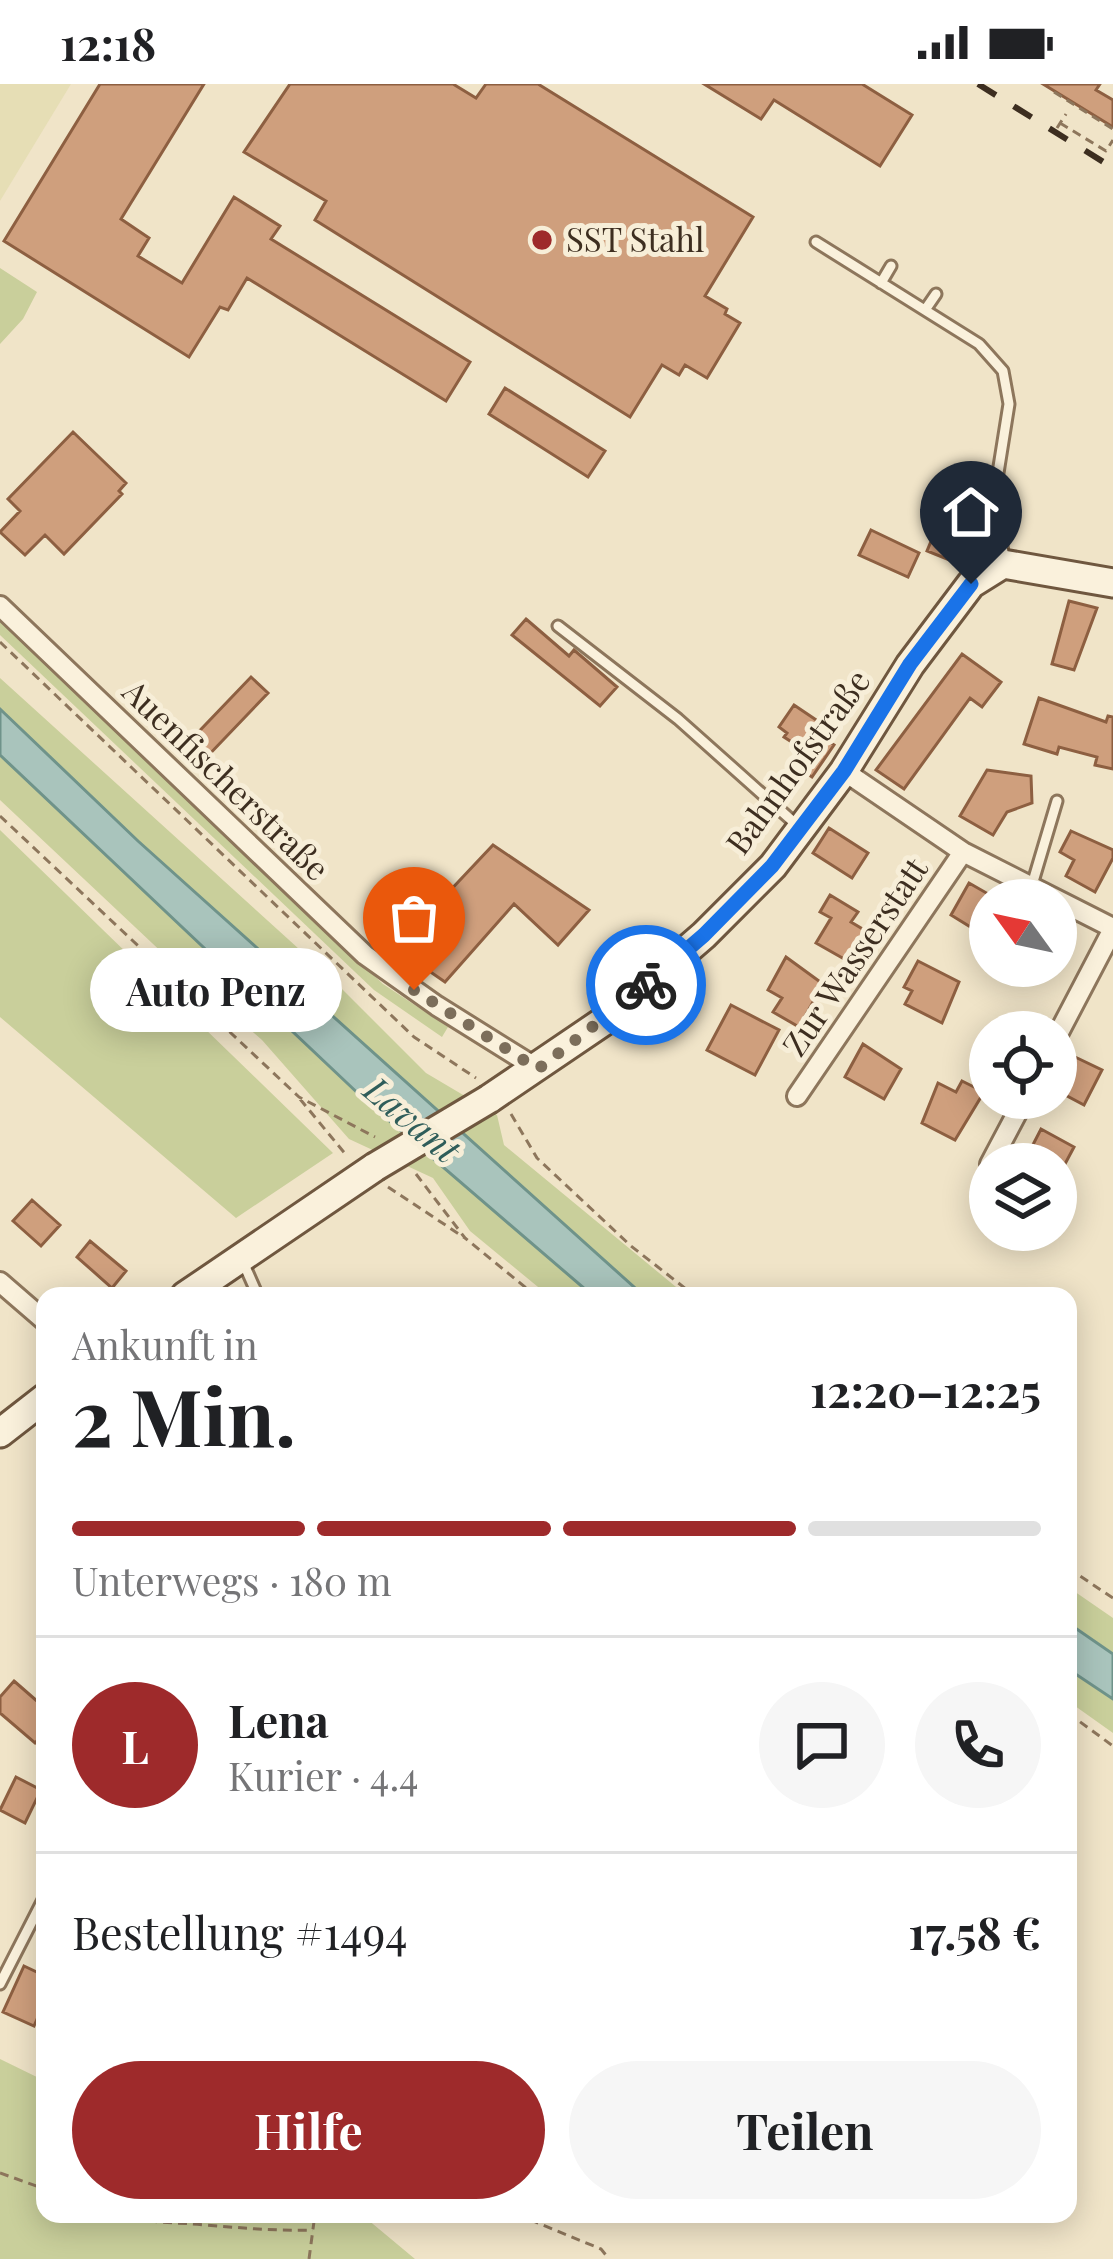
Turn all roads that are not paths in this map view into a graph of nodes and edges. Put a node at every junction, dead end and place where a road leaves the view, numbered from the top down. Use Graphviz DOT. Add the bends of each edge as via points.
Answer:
graph roads {
  1 [pos="816,242"];
  2 [pos="851,243"];
  3 [pos="842,258"];
  4 [pos="891,266"];
  5 [pos="881,283"];
  6 [pos="937,293"];
  7 [pos="925,310"];
  8 [pos="1004,564"];
  9 [pos="1113,583"];
  10 [pos="0,606"];
  11 [pos="558,626"];
  12 [pos="844,771"];
  13 [pos="1057,801"];
  14 [pos="801,828"];
  15 [pos="963,852"];
  16 [pos="1018,879"];
  17 [pos="1034,879"];
  18 [pos="1077,909"];
  19 [pos="1113,928"];
  20 [pos="1070,1011"];
  21 [pos="538,1069"];
  22 [pos="797,1096"];
  23 [pos="241,1257"];
  24 [pos="0,1282"];
  25 [pos="198,1287"];
  26 [pos="254,1287"];
  27 [pos="36,1313"];
  28 [pos="36,1405"];
  29 [pos="0,1433"];
  30 [pos="36,1914"];
  31 [pos="0,1984"];
  1 -- 3 [label="lane"];
  2 -- 3 [label="lane"];
  3 -- 5 [label="lane"];
  4 -- 5 [label="lane"];
  5 -- 7 [label="lane"];
  6 -- 7 [label="lane"];
  7 -- 8 [label="lane" via="992,355 1008,388 994,498"];
  8 -- 9 [label="street"];
  8 -- 12 [label="street, Bahnhofstraße" via="971,584"];
  10 -- 21 [label="street, Auenfischerstraße" via="365,955"];
  11 -- 14 [label="lane"];
  12 -- 14 [label="street, Bahnhofstraße"];
  12 -- 15 [label="street, Zur Wasserstatt"];
  13 -- 17 [label="lane"];
  14 -- 21 [label="street, Bahnhofstraße" via="704,935"];
  15 -- 16 [label="street, Zur Wasserstatt"];
  15 -- 22 [label="street, Zur Wasserstatt"];
  18 -- 19 [label="street, Zur Wasserstatt"];
  19 -- 20 [label="street, Zur Wasserstatt"];
  21 -- 23 [label="street, Bahnhofstraße, bridge"];
  23 -- 25 [label="street, Bahnhofstraße"];
  23 -- 26 [label="lane"];
  24 -- 27 [label="street"];
  28 -- 29 [label="street"];
  30 -- 31 [label="lane"];
}
